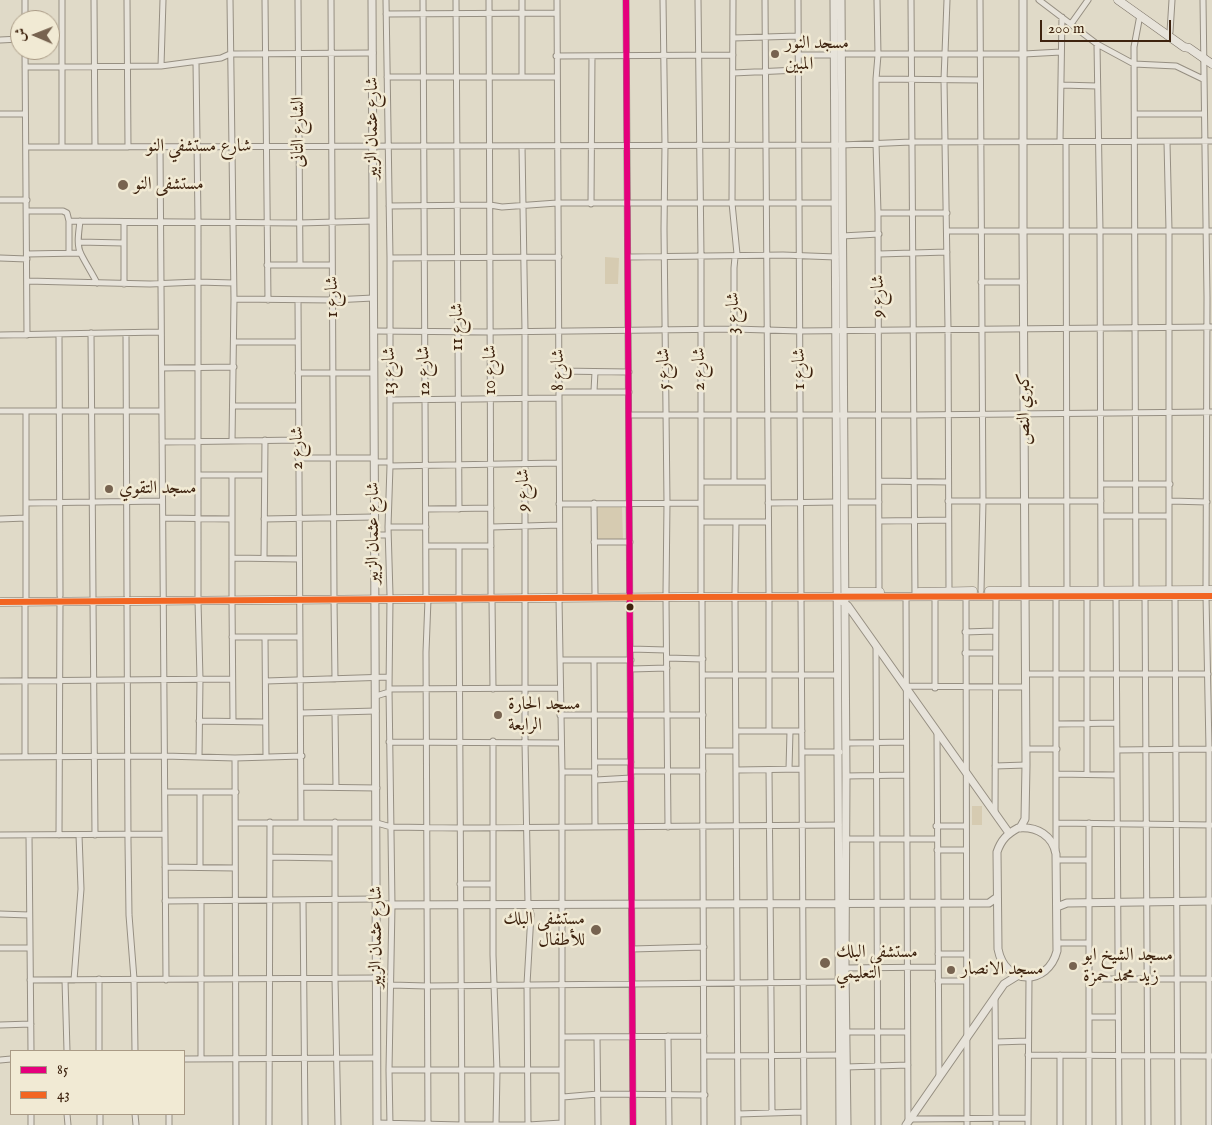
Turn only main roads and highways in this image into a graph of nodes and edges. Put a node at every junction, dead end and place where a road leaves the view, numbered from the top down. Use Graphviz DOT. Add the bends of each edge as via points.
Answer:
graph roads {
  1 [pos="1118,0"];
  2 [pos="1127,0"];
  3 [pos="1189,48"];
  4 [pos="1212,64"];
  5 [pos="1172,593"];
  6 [pos="1209,593"];
  7 [pos="915,594"];
  8 [pos="1025,594"];
  9 [pos="630,596"];
  10 [pos="0,597"];
  11 [pos="559,597"];
  12 [pos="841,597"];
  13 [pos="25,599"];
  14 [pos="0,602"];
  1 -- 3 [label="main road"];
  2 -- 3 [label="main road" via="1186,42"];
  3 -- 4 [label="main road"];
  5 -- 6 [label="main road"];
  5 -- 8 [label="main road" via="1145,596"];
  5 -- 8 [label="main road" via="1067,590"];
  7 -- 8 [label="main road" via="981,591"];
  7 -- 8 [label="main road" via="966,597"];
  7 -- 12 [label="main road" via="879,592"];
  7 -- 12 [label="main road" via="906,597"];
  9 -- 11 [label="main road"];
  9 -- 11 [label="main road" via="594,594"];
  9 -- 12 [label="main road"];
  10 -- 13 [label="main road"];
  11 -- 13 [label="main road"];
  13 -- 14 [label="main road"];
}
